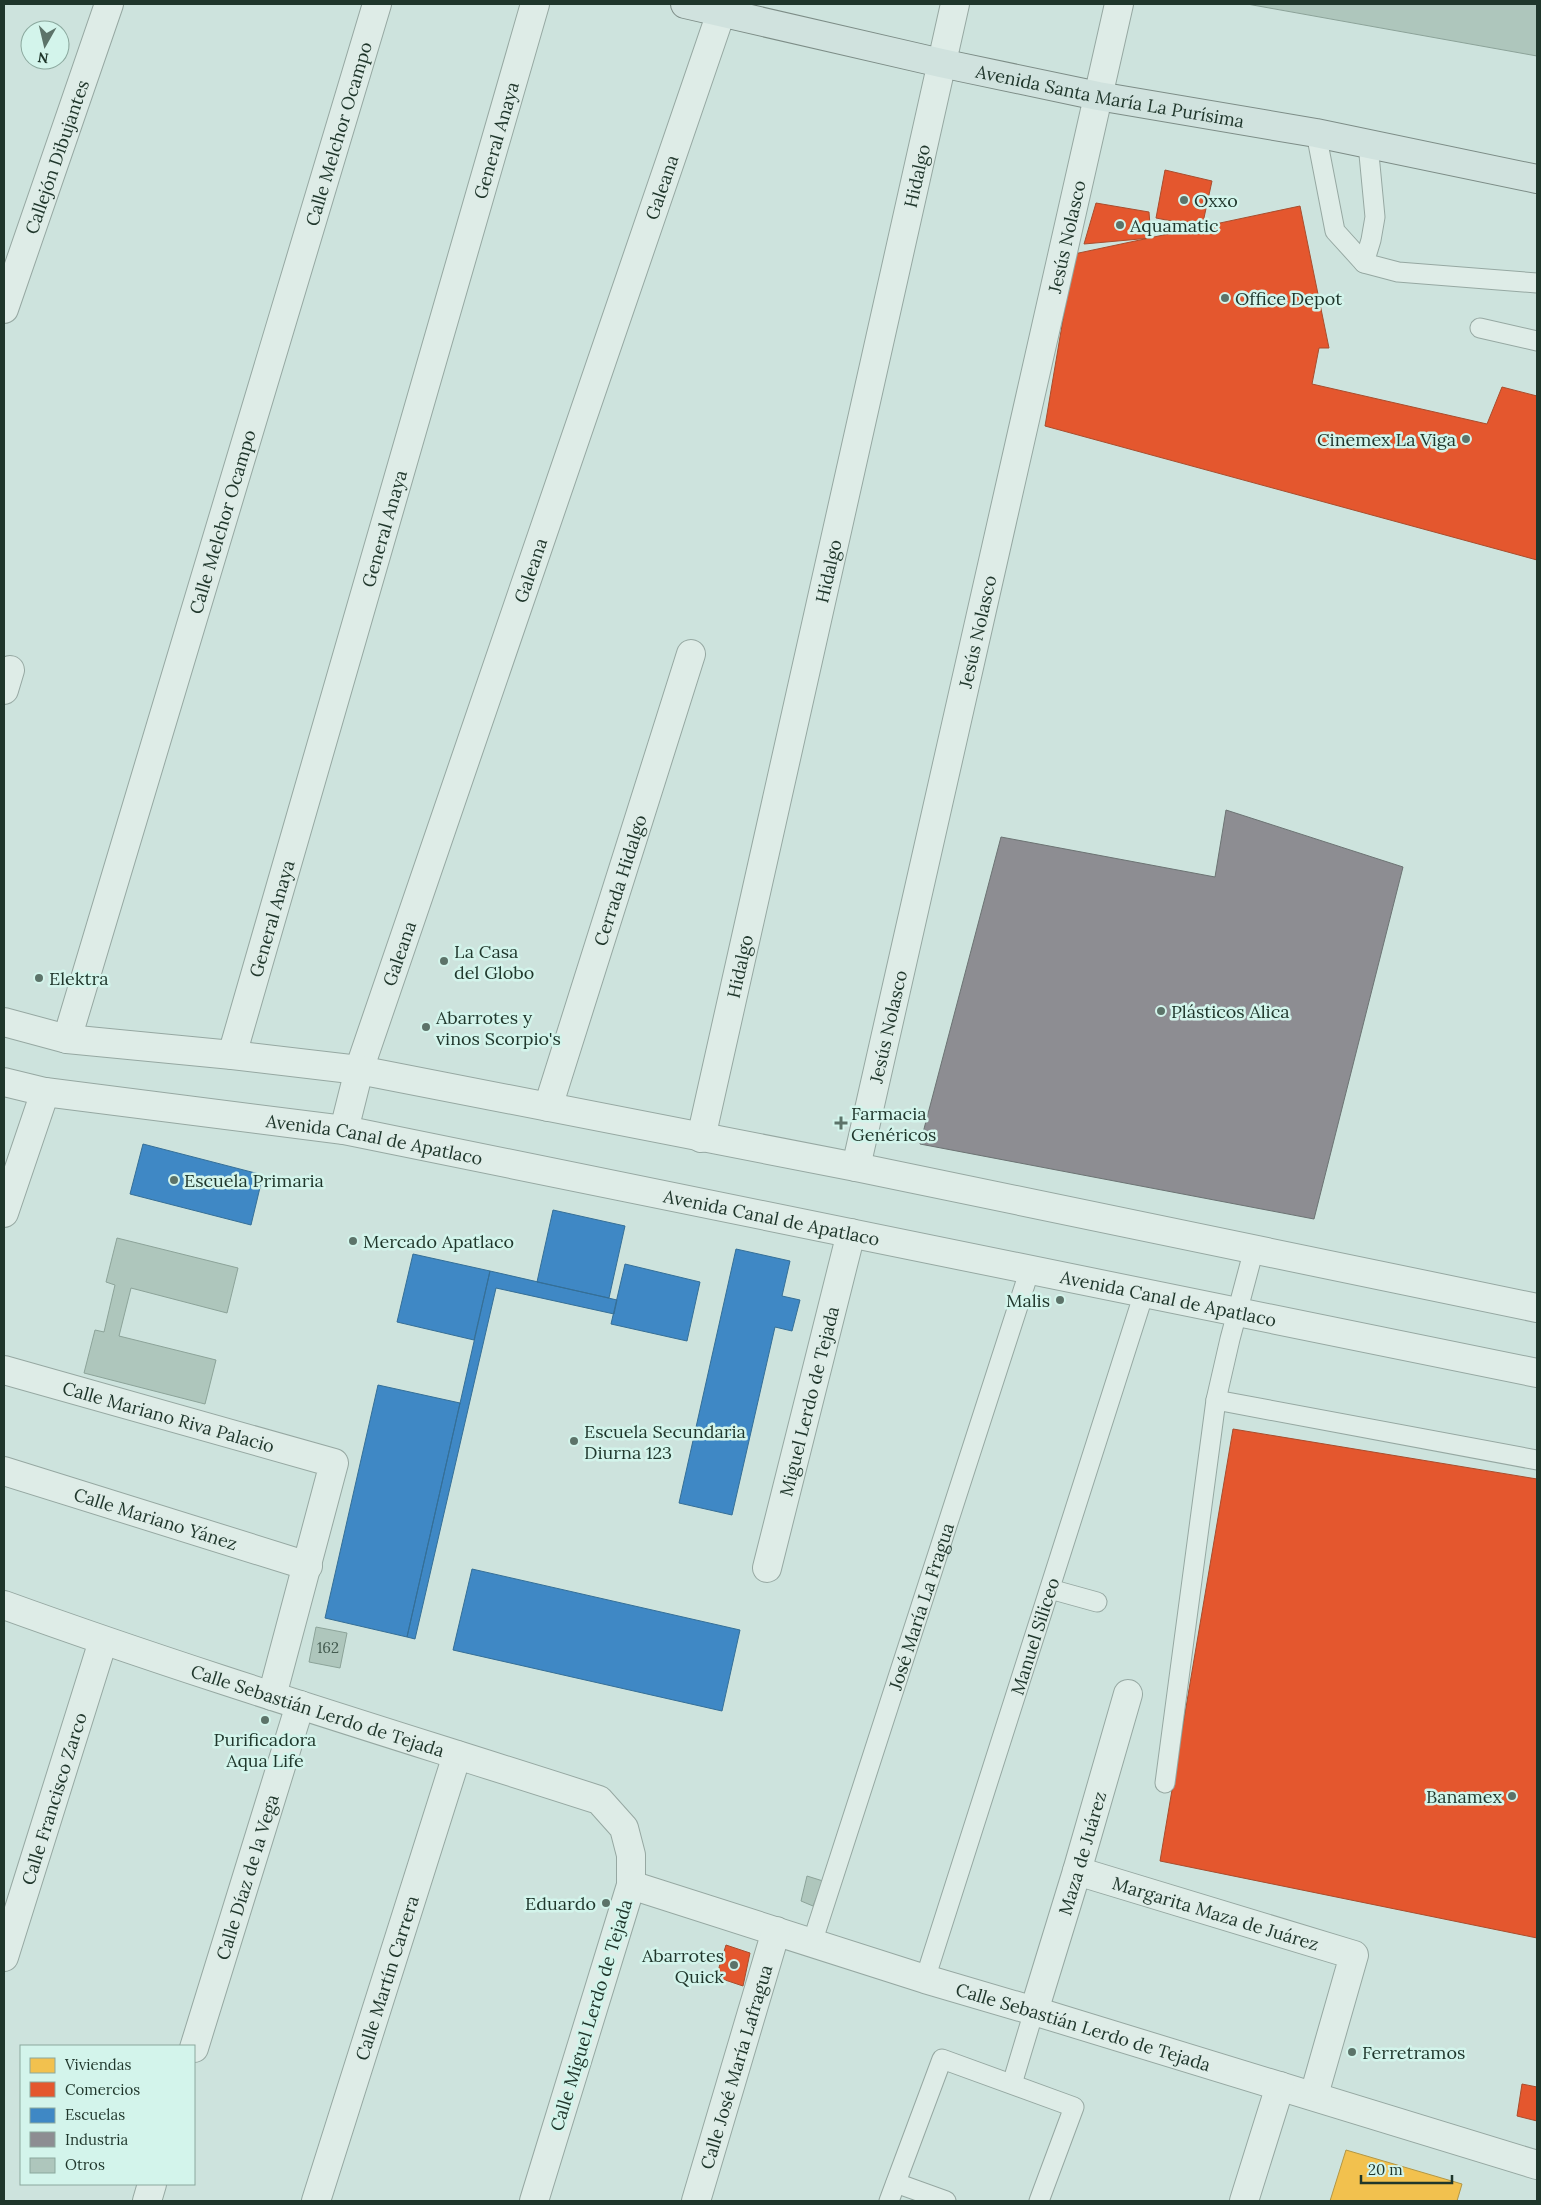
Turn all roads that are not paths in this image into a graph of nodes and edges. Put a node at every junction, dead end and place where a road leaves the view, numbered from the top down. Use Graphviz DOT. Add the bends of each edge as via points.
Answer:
graph roads {
  1 [pos="109,4"];
  2 [pos="377,4"];
  3 [pos="535,4"];
  4 [pos="685,4"];
  5 [pos="955,4"];
  6 [pos="1119,4"];
  7 [pos="723,8"];
  8 [pos="942,64"];
  9 [pos="1098,96"];
  10 [pos="1316,133"];
  11 [pos="1368,144"];
  12 [pos="1537,179"];
  13 [pos="1364,262"];
  14 [pos="1537,283"];
  15 [pos="4,309"];
  16 [pos="1480,328"];
  17 [pos="1537,341"];
  18 [pos="690,654"];
  19 [pos="4,1022"];
  20 [pos="67,1039"];
  21 [pos="232,1055"];
  22 [pos="359,1070"];
  23 [pos="4,1082"];
  24 [pos="45,1092"];
  25 [pos="548,1107"];
  26 [pos="344,1130"];
  27 [pos="701,1138"];
  28 [pos="856,1167"];
  29 [pos="4,1213"];
  30 [pos="851,1233"];
  31 [pos="1254,1249"];
  32 [pos="1030,1269"];
  33 [pos="1144,1293"];
  34 [pos="1537,1308"];
  35 [pos="1238,1310"];
  36 [pos="4,1370"];
  37 [pos="1537,1373"];
  38 [pos="1216,1400"];
  39 [pos="1537,1460"];
  40 [pos="4,1471"];
  41 [pos="308,1566"];
  42 [pos="767,1568"];
  43 [pos="1050,1589"];
  44 [pos="1097,1602"];
  45 [pos="4,1605"];
  46 [pos="103,1641"];
  47 [pos="1128,1694"];
  48 [pos="272,1696"];
  49 [pos="300,1705"];
  50 [pos="457,1755"];
  51 [pos="1165,1783"];
  52 [pos="624,1828"];
  53 [pos="1077,1871"];
  54 [pos="631,1885"];
  55 [pos="776,1931"];
  56 [pos="812,1943"];
  57 [pos="4,1957"];
  58 [pos="925,1980"];
  59 [pos="1034,2011"];
  60 [pos="195,2045"];
  61 [pos="1012,2084"];
  62 [pos="1280,2086"];
  63 [pos="1314,2096"];
  64 [pos="1537,2165"];
  65 [pos="896,2183"];
  66 [pos="152,2185"];
  67 [pos="146,2201"];
  68 [pos="316,2201"];
  69 [pos="534,2201"];
  70 [pos="696,2201"];
  71 [pos="889,2201"];
  72 [pos="946,2201"];
  73 [pos="1039,2201"];
  74 [pos="1244,2201"];
  1 -- 15 [label="street, Callejón Dibujantes"];
  2 -- 20 [label="street, Calle Melchor Ocampo"];
  3 -- 21 [label="street, General Anaya"];
  4 -- 7 [label="main road, Avenida Santa María La Purísima"];
  5 -- 8 [label="street, Hidalgo"];
  6 -- 9 [label="street, Jesús Nolasco"];
  7 -- 8 [label="main road, Avenida Santa María La Purísima"];
  7 -- 22 [label="street, Galeana"];
  8 -- 9 [label="main road, Avenida Santa María La Purísima"];
  8 -- 27 [label="street, Hidalgo"];
  9 -- 10 [label="main road, Avenida Santa María La Purísima"];
  9 -- 28 [label="street, Jesús Nolasco"];
  10 -- 11 [label="main road, Avenida Santa María La Purísima"];
  10 -- 13 [label="lane" via="1335,231"];
  11 -- 12 [label="main road, Avenida Santa María La Purísima"];
  11 -- 13 [label="lane" via="1375,218"];
  13 -- 14 [label="lane" via="1398,272"];
  16 -- 17 [label="lane"];
  18 -- 25 [label="street, Cerrada Hidalgo"];
  19 -- 20 [label="street"];
  20 -- 21 [label="street"];
  21 -- 22 [label="street"];
  22 -- 25 [label="street"];
  22 -- 26 [label="street, Galeana"];
  23 -- 24 [label="street, Avenida Canal de Apatlaco"];
  24 -- 26 [label="street, Avenida Canal de Apatlaco"];
  24 -- 29 [label="street"];
  25 -- 27 [label="street"];
  26 -- 30 [label="street, Avenida Canal de Apatlaco"];
  27 -- 28 [label="street"];
  28 -- 31 [label="street"];
  30 -- 32 [label="street, Avenida Canal de Apatlaco"];
  30 -- 42 [label="street, Miguel Lerdo de Tejada"];
  31 -- 34 [label="street"];
  31 -- 35 [label="lane"];
  32 -- 33 [label="street, Avenida Canal de Apatlaco"];
  32 -- 56 [label="lane, José María La Fragua"];
  33 -- 35 [label="street, Avenida Canal de Apatlaco"];
  33 -- 43 [label="lane, Manuel Siliceo"];
  35 -- 37 [label="street, Avenida Canal de Apatlaco"];
  35 -- 38 [label="lane"];
  36 -- 41 [label="street, Calle Mariano Riva Palacio" via="334,1463"];
  38 -- 39 [label="lane"];
  38 -- 51 [label="lane"];
  40 -- 41 [label="street, Calle Mariano Yánez"];
  41 -- 48 [label="street"];
  43 -- 44 [label="lane"];
  43 -- 58 [label="lane, Manuel Siliceo"];
  45 -- 46 [label="street, Calle Sebastián Lerdo de Tejada"];
  46 -- 48 [label="street, Calle Sebastián Lerdo de Tejada"];
  46 -- 57 [label="street, Calle Francisco Zarco"];
  47 -- 53 [label="street, Maza de Juárez"];
  48 -- 49 [label="street, Calle Sebastián Lerdo de Tejada"];
  49 -- 50 [label="street, Calle Sebastián Lerdo de Tejada"];
  49 -- 60 [label="street, Calle Díaz de la Vega"];
  50 -- 52 [label="street, Calle Sebastián Lerdo de Tejada" via="599,1800"];
  50 -- 68 [label="street, Calle Martín Carrera"];
  52 -- 54 [label="street, Calle Miguel Lerdo de Tejada" via="631,1855"];
  53 -- 59 [label="street, Maza de Juárez"];
  53 -- 63 [label="street, Margarita Maza de Juárez" via="1354,1955"];
  54 -- 55 [label="street, Calle Sebastián Lerdo de Tejada"];
  54 -- 69 [label="street, Calle Miguel Lerdo de Tejada"];
  55 -- 56 [label="street, Calle Sebastián Lerdo de Tejada"];
  55 -- 70 [label="street, Calle José María Lafragua"];
  56 -- 58 [label="street, Calle Sebastián Lerdo de Tejada"];
  58 -- 59 [label="street, Calle Sebastián Lerdo de Tejada"];
  59 -- 61 [label="lane"];
  59 -- 62 [label="street, Calle Sebastián Lerdo de Tejada"];
  61 -- 65 [label="lane" via="942,2059"];
  61 -- 73 [label="lane" via="1074,2107"];
  62 -- 63 [label="street, Calle Sebastián Lerdo de Tejada"];
  62 -- 74 [label="street"];
  63 -- 64 [label="street, Calle Sebastián Lerdo de Tejada"];
  65 -- 71 [label="lane"];
  65 -- 72 [label="lane"];
  66 -- 67 [label="street"];
}
